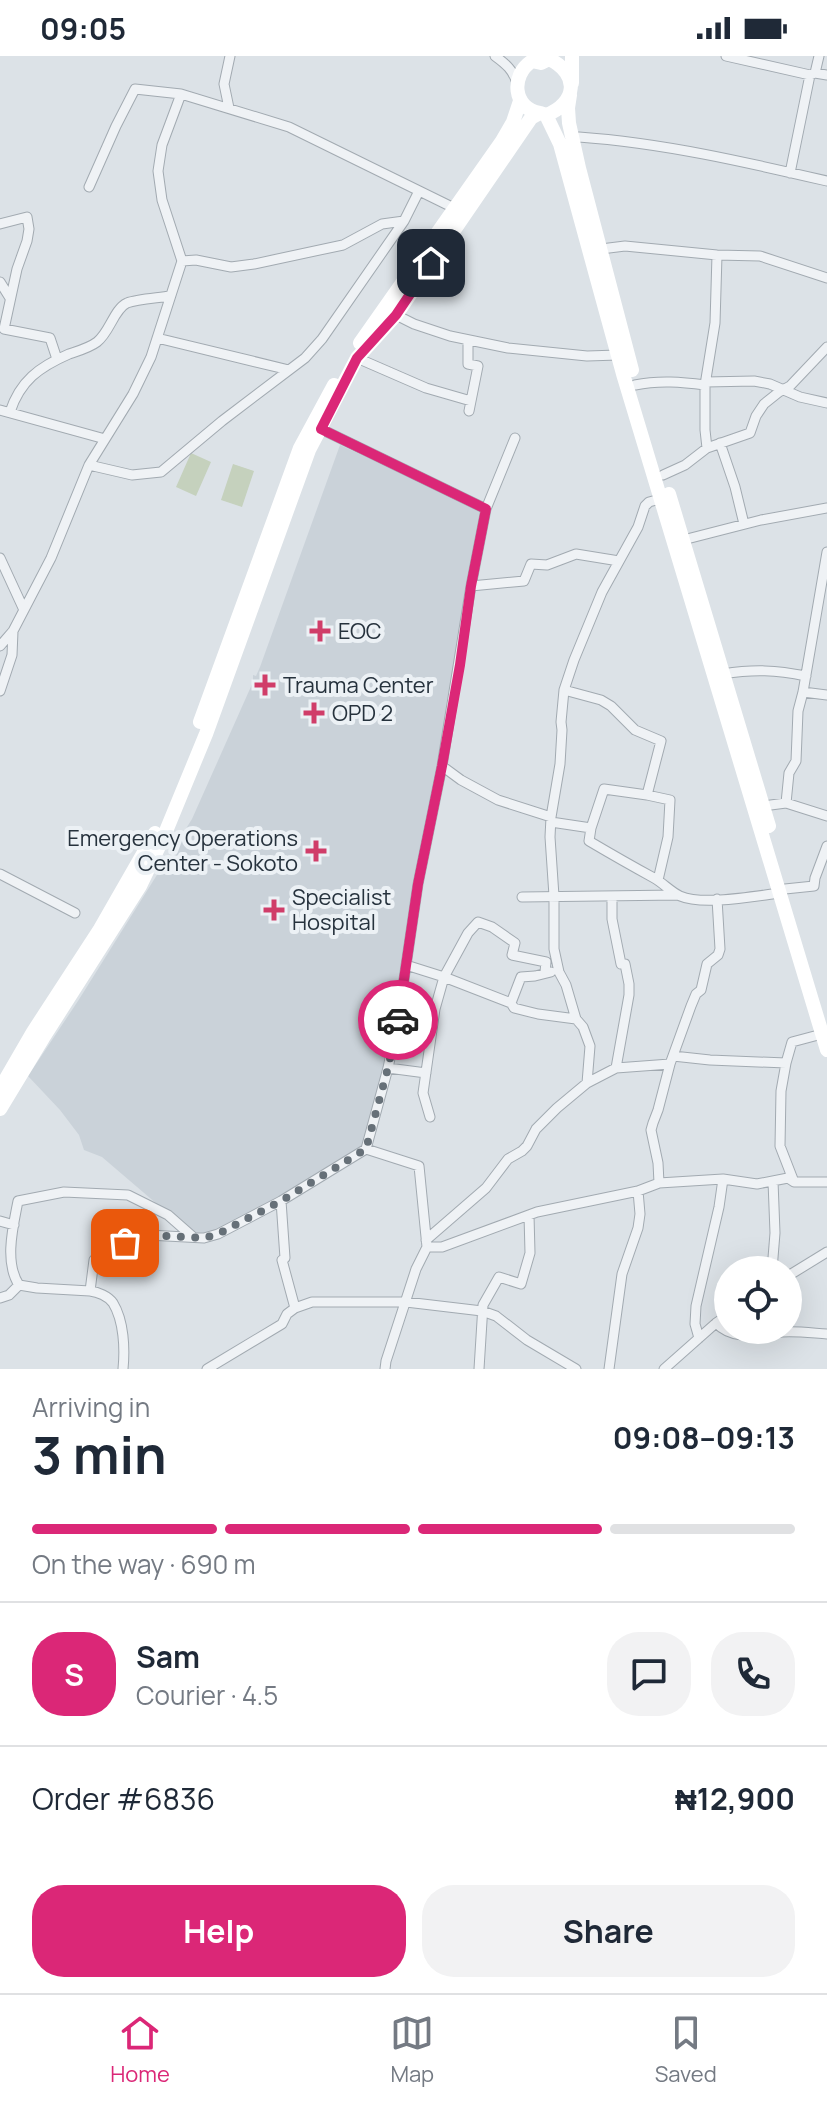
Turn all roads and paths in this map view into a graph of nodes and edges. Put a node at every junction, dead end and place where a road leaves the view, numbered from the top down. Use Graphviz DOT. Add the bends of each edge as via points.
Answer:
graph roads {
  1 [pos="230,56"];
  2 [pos="495,56"];
  3 [pos="522,56"];
  4 [pos="572,56"];
  5 [pos="579,56"];
  6 [pos="726,56"];
  7 [pos="819,56"];
  8 [pos="547,59"];
  9 [pos="812,74"];
  10 [pos="827,75"];
  11 [pos="517,83"];
  12 [pos="571,88"];
  13 [pos="181,94"];
  14 [pos="520,101"];
  15 [pos="229,108"];
  16 [pos="543,114"];
  17 [pos="566,142"];
  18 [pos="790,173"];
  19 [pos="827,181"];
  20 [pos="89,187"];
  21 [pos="419,191"];
  22 [pos="454,208"];
  23 [pos="404,221"];
  24 [pos="0,224"];
  25 [pos="601,249"];
  26 [pos="717,255"];
  27 [pos="182,261"];
  28 [pos="827,278"];
  29 [pos="0,282"];
  30 [pos="170,296"];
  31 [pos="10,298"];
  32 [pos="396,315"];
  33 [pos="157,338"];
  34 [pos="468,340"];
  35 [pos="827,347"];
  36 [pos="618,355"];
  37 [pos="357,358"];
  38 [pos="57,359"];
  39 [pos="289,370"];
  40 [pos="706,383"];
  41 [pos="635,385"];
  42 [pos="783,391"];
  43 [pos="827,403"];
  44 [pos="5,411"];
  45 [pos="321,429"];
  46 [pos="515,438"];
  47 [pos="105,439"];
  48 [pos="720,443"];
  49 [pos="707,448"];
  50 [pos="89,465"];
  51 [pos="663,475"];
  52 [pos="660,499"];
  53 [pos="827,508"];
  54 [pos="486,509"];
  55 [pos="744,524"];
  56 [pos="683,540"];
  57 [pos="827,552"];
  58 [pos="0,558"];
  59 [pos="619,561"];
  60 [pos="471,586"];
  61 [pos="24,610"];
  62 [pos="13,631"];
  63 [pos="0,646"];
  64 [pos="723,674"];
  65 [pos="806,676"];
  66 [pos="564,690"];
  67 [pos="0,691"];
  68 [pos="803,692"];
  69 [pos="827,695"];
  70 [pos="442,766"];
  71 [pos="647,795"];
  72 [pos="786,803"];
  73 [pos="763,806"];
  74 [pos="827,816"];
  75 [pos="551,820"];
  76 [pos="591,828"];
  77 [pos="827,846"];
  78 [pos="0,874"];
  79 [pos="658,880"];
  80 [pos="782,891"];
  81 [pos="678,895"];
  82 [pos="554,896"];
  83 [pos="522,897"];
  84 [pos="612,897"];
  85 [pos="717,899"];
  86 [pos="75,913"];
  87 [pos="406,965"];
  88 [pos="545,972"];
  89 [pos="559,972"];
  90 [pos="444,977"];
  91 [pos="511,1003"];
  92 [pos="576,1019"];
  93 [pos="824,1030"];
  94 [pos="827,1050"];
  95 [pos="671,1060"];
  96 [pos="786,1063"];
  97 [pos="388,1068"];
  98 [pos="616,1068"];
  99 [pos="426,1073"];
  100 [pos="587,1083"];
  101 [pos="0,1089"];
  102 [pos="0,1109"];
  103 [pos="430,1117"];
  104 [pos="366,1149"];
  105 [pos="723,1179"];
  106 [pos="773,1181"];
  107 [pos="794,1182"];
  108 [pos="827,1182"];
  109 [pos="659,1183"];
  110 [pos="638,1191"];
  111 [pos="281,1201"];
  112 [pos="529,1215"];
  113 [pos="0,1221"];
  114 [pos="14,1225"];
  115 [pos="193,1237"];
  116 [pos="426,1243"];
  117 [pos="827,1252"];
  118 [pos="773,1256"];
  119 [pos="802,1267"];
  120 [pos="19,1285"];
  121 [pos="90,1291"];
  122 [pos="0,1298"];
  123 [pos="406,1302"];
  124 [pos="295,1308"];
  125 [pos="482,1311"];
  126 [pos="714,1325"];
  127 [pos="802,1333"];
  128 [pos="827,1334"];
  129 [pos="699,1338"];
  130 [pos="123,1369"];
  131 [pos="207,1369"];
  132 [pos="385,1369"];
  133 [pos="479,1369"];
  134 [pos="576,1369"];
  135 [pos="609,1369"];
  136 [pos="664,1369"];
  1 -- 15 [label="street" via="224,84"];
  2 -- 11 [label="street"];
  3 -- 8 [label="street"];
  4 -- 12 [label="main road"];
  5 -- 12 [label="street"];
  6 -- 9 [label="street"];
  7 -- 9 [label="street"];
  8 -- 11 [label="main road" via="526,65"];
  8 -- 12 [label="main road" via="566,71"];
  9 -- 10 [label="street"];
  9 -- 18 [label="street"];
  11 -- 14 [label="main road"];
  12 -- 16 [label="main road" via="566,101"];
  12 -- 17 [label="main road"];
  13 -- 15 [label="street"];
  13 -- 20 [label="street" via="135,89"];
  13 -- 27 [label="street" via="158,171"];
  14 -- 16 [label="main road"];
  14 -- 22 [label="main road" via="502,141"];
  15 -- 21 [label="street" via="289,127"];
  16 -- 17 [label="main road"];
  16 -- 32 [label="main road" via="531,118"];
  17 -- 18 [label="street" via="579,137 637,142"];
  17 -- 25 [label="main road"];
  17 -- 36 [label="main road"];
  18 -- 19 [label="street"];
  21 -- 22 [label="street"];
  21 -- 23 [label="street"];
  22 -- 101 [label="main road" via="322,405 300,448 153,838"];
  23 -- 27 [label="street" via="382,224 343,245 254,264"];
  23 -- 39 [label="street" via="322,339"];
  24 -- 31 [label="street" via="27,217 29,229"];
  25 -- 26 [label="street" via="625,246"];
  25 -- 41 [label="main road"];
  26 -- 28 [label="street" via="760,256"];
  26 -- 40 [label="street"];
  27 -- 30 [label="street"];
  29 -- 31 [label="street"];
  30 -- 33 [label="street"];
  30 -- 38 [label="street" via="127,303 95,344"];
  31 -- 38 [label="street" via="4,329 50,338"];
  32 -- 34 [label="street"];
  32 -- 37 [label="main road"];
  33 -- 39 [label="street"];
  33 -- 47 [label="street" via="133,394"];
  34 -- 36 [label="street" via="526,351"];
  34 -- 37 [label="street" via="468,364 478,366 470,406"];
  35 -- 42 [label="street"];
  36 -- 52 [label="main road"];
  37 -- 45 [label="main road"];
  38 -- 44 [label="street" via="26,381"];
  39 -- 50 [label="street" via="161,472 132,475"];
  40 -- 41 [label="street"];
  40 -- 42 [label="street" via="754,381"];
  40 -- 49 [label="street"];
  41 -- 51 [label="main road"];
  42 -- 43 [label="street"];
  42 -- 48 [label="street" via="761,408 750,433"];
  44 -- 47 [label="street"];
  45 -- 54 [label="street"];
  45 -- 102 [label="main road" via="164,836 140,886"];
  46 -- 54 [label="street"];
  47 -- 50 [label="street"];
  48 -- 49 [label="street"];
  48 -- 55 [label="street"];
  49 -- 51 [label="street"];
  50 -- 61 [label="street"];
  51 -- 56 [label="main road"];
  52 -- 59 [label="street" via="646,504"];
  52 -- 80 [label="main road"];
  53 -- 55 [label="street"];
  54 -- 60 [label="street"];
  55 -- 56 [label="street"];
  56 -- 64 [label="main road"];
  57 -- 65 [label="street"];
  58 -- 61 [label="street"];
  59 -- 60 [label="street" via="570,555 547,565 531,564 524,581"];
  59 -- 66 [label="street"];
  60 -- 70 [label="street"];
  61 -- 62 [label="street"];
  62 -- 63 [label="street"];
  62 -- 67 [label="street" via="12,655"];
  64 -- 65 [label="street" via="761,670"];
  64 -- 73 [label="main road"];
  65 -- 68 [label="street"];
  66 -- 71 [label="street" via="601,700 635,730 661,741"];
  66 -- 75 [label="street"];
  68 -- 69 [label="street"];
  68 -- 72 [label="street"];
  70 -- 75 [label="street" via="498,800"];
  70 -- 87 [label="street"];
  71 -- 76 [label="street" via="604,789"];
  71 -- 79 [label="street" via="670,800"];
  72 -- 73 [label="street"];
  72 -- 74 [label="street"];
  73 -- 80 [label="main road"];
  75 -- 76 [label="street"];
  75 -- 82 [label="street"];
  76 -- 79 [label="street" via="589,841"];
  77 -- 80 [label="street" via="814,886"];
  78 -- 86 [label="street"];
  79 -- 81 [label="street"];
  80 -- 85 [label="street"];
  80 -- 93 [label="main road"];
  81 -- 84 [label="street"];
  81 -- 85 [label="street"];
  82 -- 83 [label="street"];
  82 -- 84 [label="street"];
  82 -- 89 [label="street"];
  84 -- 98 [label="street" via="612,919 629,984"];
  85 -- 95 [label="street" via="720,949 707,964"];
  87 -- 90 [label="street"];
  87 -- 97 [label="street"];
  88 -- 89 [label="street"];
  88 -- 90 [label="street" via="546,962 512,955 515,943 478,922"];
  88 -- 91 [label="street" via="521,977"];
  89 -- 92 [label="street"];
  90 -- 91 [label="street"];
  90 -- 99 [label="street"];
  91 -- 92 [label="street" via="538,1014"];
  92 -- 100 [label="street" via="590,1046"];
  93 -- 94 [label="main road"];
  93 -- 96 [label="street" via="792,1042"];
  95 -- 96 [label="street"];
  95 -- 98 [label="street"];
  95 -- 109 [label="street" via="651,1130"];
  96 -- 107 [label="street" via="780,1146"];
  97 -- 99 [label="street"];
  97 -- 104 [label="street"];
  98 -- 100 [label="street"];
  99 -- 103 [label="street" via="423,1093"];
  100 -- 116 [label="street"];
  104 -- 111 [label="street"];
  104 -- 116 [label="street" via="419,1166"];
  105 -- 106 [label="street"];
  105 -- 109 [label="street"];
  105 -- 129 [label="street" via="696,1306"];
  106 -- 107 [label="street"];
  106 -- 118 [label="street"];
  107 -- 108 [label="street"];
  109 -- 110 [label="street"];
  110 -- 112 [label="street"];
  110 -- 135 [label="street" via="638,1228 622,1274"];
  111 -- 115 [label="street" via="218,1234"];
  111 -- 124 [label="street" via="282,1260"];
  112 -- 116 [label="street" via="442,1247"];
  112 -- 125 [label="street" via="530,1253 521,1284 499,1277"];
  113 -- 114 [label="street"];
  114 -- 115 [label="street" via="18,1201 64,1192 128,1195 168,1215"];
  114 -- 120 [label="street" via="11,1266"];
  115 -- 121 [label="street" via="148,1235 100,1253 94,1260"];
  116 -- 123 [label="street"];
  117 -- 119 [label="street"];
  120 -- 121 [label="street"];
  120 -- 122 [label="street"];
  121 -- 130 [label="street" via="112,1301 120,1322"];
  123 -- 124 [label="street" via="312,1302"];
  123 -- 125 [label="street"];
  123 -- 132 [label="street"];
  124 -- 131 [label="street" via="282,1324"];
  125 -- 133 [label="street"];
  125 -- 134 [label="street"];
  126 -- 129 [label="street"];
  127 -- 128 [label="street"];
  129 -- 136 [label="street"];
}
